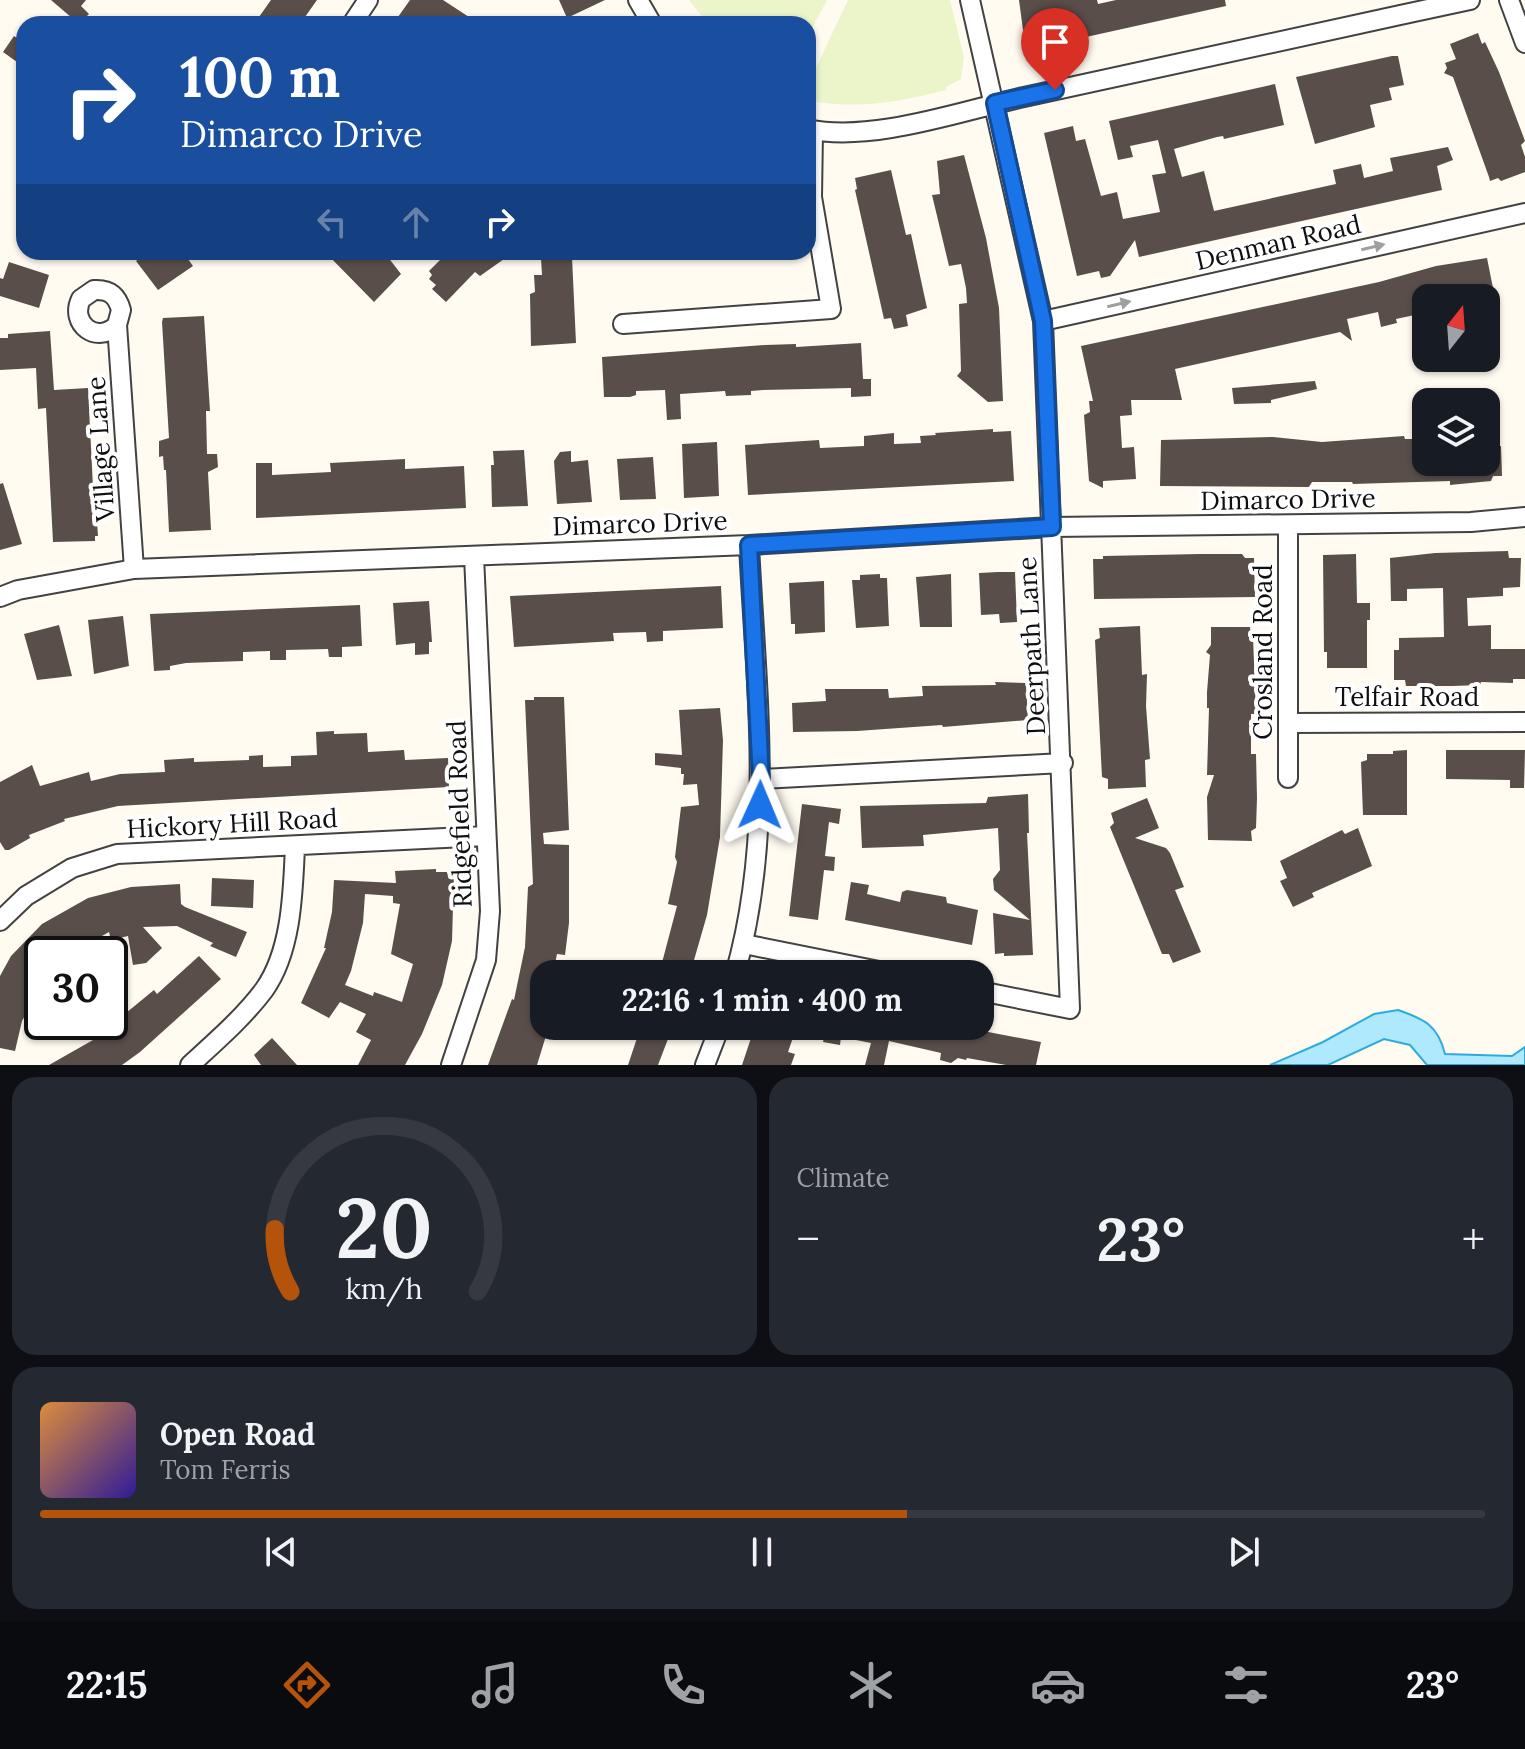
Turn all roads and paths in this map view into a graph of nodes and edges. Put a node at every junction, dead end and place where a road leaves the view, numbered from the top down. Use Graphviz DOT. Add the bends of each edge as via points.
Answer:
graph roads {
  1 [pos="970,0"];
  2 [pos="1470,0"];
  3 [pos="1509,0"];
  4 [pos="1525,43"];
  5 [pos="995,103"];
  6 [pos="816,130"];
  7 [pos="1525,213"];
  8 [pos="816,221"];
  9 [pos="1043,321"];
  10 [pos="623,324"];
  11 [pos="117,325"];
  12 [pos="1525,517"];
  13 [pos="1288,525"];
  14 [pos="1052,527"];
  15 [pos="749,545"];
  16 [pos="474,556"];
  17 [pos="134,569"];
  18 [pos="0,597"];
  19 [pos="1525,722"];
  20 [pos="1290,723"];
  21 [pos="1063,763"];
  22 [pos="1288,778"];
  23 [pos="761,779"];
  24 [pos="486,836"];
  25 [pos="295,846"];
  26 [pos="0,921"];
  27 [pos="744,944"];
  28 [pos="739,960"];
  29 [pos="824,960"];
  30 [pos="994,994"];
  31 [pos="715,1040"];
  32 [pos="190,1065"];
  33 [pos="451,1065"];
  34 [pos="705,1065"];
  1 -- 5 [label="street, Deerpath Lane"];
  2 -- 5 [label="street"];
  3 -- 4 [label="street"];
  5 -- 6 [label="street" via="882,128"];
  5 -- 9 [label="street, Deerpath Lane"];
  9 -- 7 [label="street, Denman Road, one-way"];
  8 -- 10 [label="street" via="831,309"];
  9 -- 14 [label="street, Deerpath Lane"];
  11 -- 17 [label="street, Village Lane"];
  12 -- 13 [label="street, Dimarco Drive"];
  13 -- 14 [label="street, Dimarco Drive"];
  13 -- 20 [label="street, Crosland Road"];
  14 -- 15 [label="street, Dimarco Drive"];
  14 -- 21 [label="street, Deerpath Lane"];
  15 -- 16 [label="street, Dimarco Drive"];
  15 -- 23 [label="street"];
  16 -- 17 [label="street, Dimarco Drive"];
  16 -- 24 [label="street, Ridgefield Road"];
  17 -- 18 [label="street, Dimarco Drive"];
  19 -- 20 [label="street, Telfair Road"];
  20 -- 22 [label="street, Crosland Road"];
  21 -- 23 [label="street"];
  21 -- 30 [label="street, Deerpath Lane" via="1070,1009"];
  23 -- 27 [label="street" via="758,855"];
  24 -- 25 [label="street, Hickory Hill Road"];
  24 -- 33 [label="street, Ridgefield Road" via="486,960"];
  25 -- 26 [label="street, Hickory Hill Road" via="117,854 72,868 26,896"];
  25 -- 32 [label="street" via="285,944 265,988"];
  27 -- 28 [label="street"];
  27 -- 29 [label="street"];
  31 -- 34 [label="street"];
}
